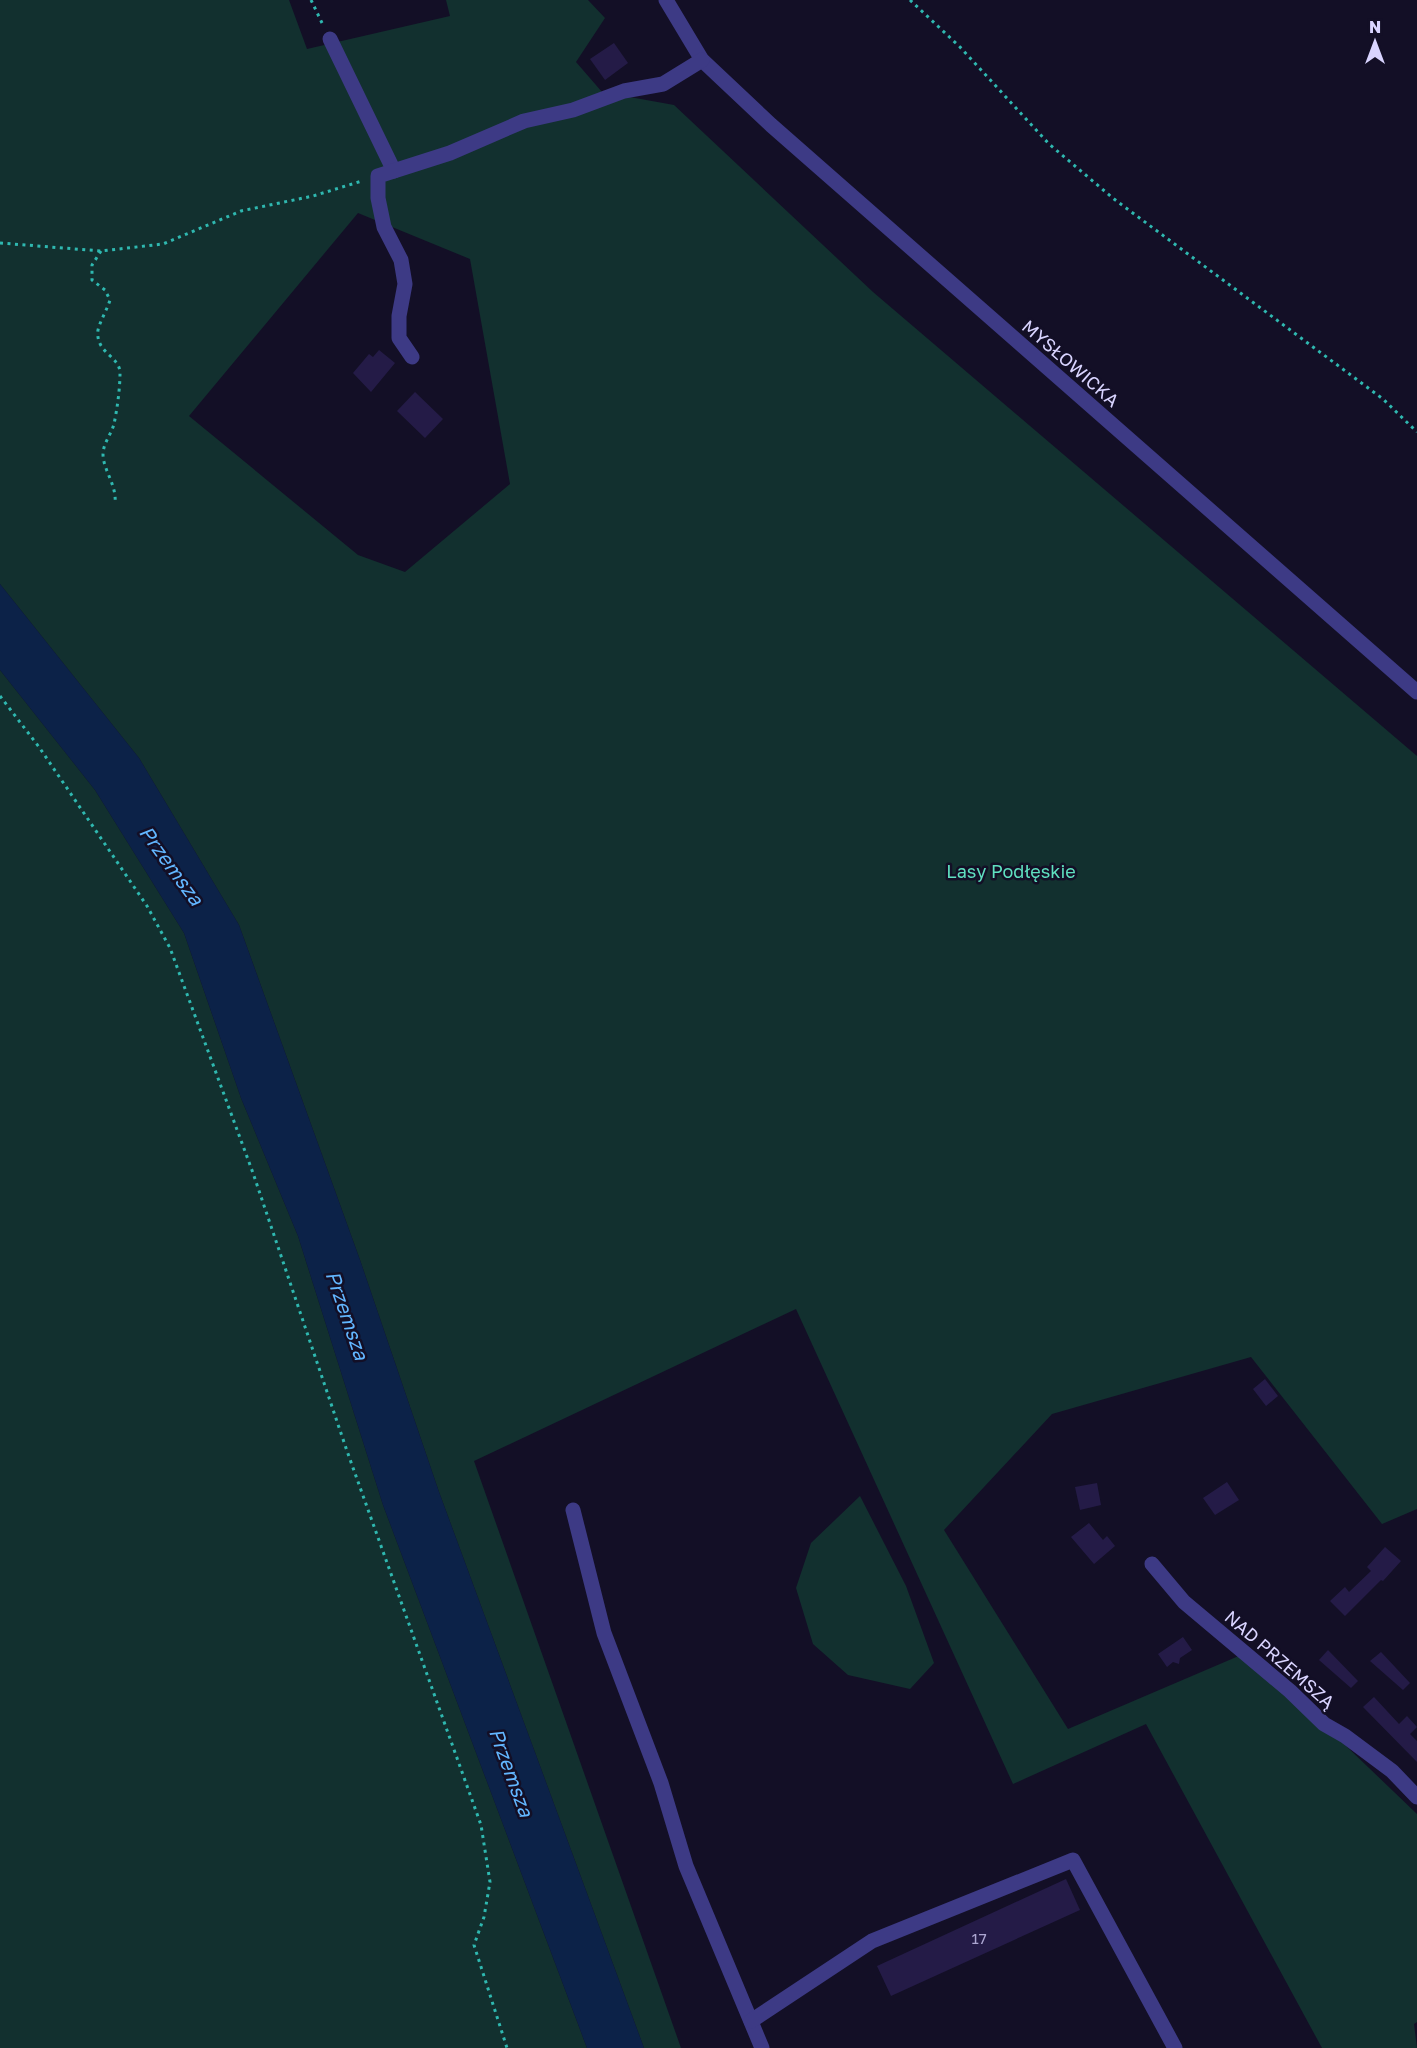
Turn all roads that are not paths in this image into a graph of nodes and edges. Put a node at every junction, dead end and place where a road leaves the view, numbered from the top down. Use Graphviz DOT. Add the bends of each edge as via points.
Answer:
graph roads {
  1 [pos="666,0"];
  2 [pos="330,39"];
  3 [pos="702,60"];
  4 [pos="394,171"];
  5 [pos="412,357"];
  6 [pos="1417,692"];
  7 [pos="573,1510"];
  8 [pos="1152,1564"];
  9 [pos="1201,1602"];
  10 [pos="1244,1654"];
  11 [pos="1417,1797"];
  12 [pos="751,2021"];
  13 [pos="762,2048"];
  14 [pos="1175,2048"];
  1 -- 3 [label="lane, MYSŁOWICKA"];
  2 -- 4 [label="lane"];
  3 -- 4 [label="lane" via="663,84 624,91 573,110 524,122"];
  3 -- 6 [label="lane, MYSŁOWICKA" via="771,125"];
  4 -- 5 [label="lane" via="378,176 378,198 384,227 401,260 405,284 399,338"];
  7 -- 12 [label="lane" via="604,1633 660,1783 686,1866"];
  8 -- 10 [label="lane, NAD PRZEMSZĄ" via="1184,1602"];
  9 -- 10 [label="lane" via="1241,1639"];
  10 -- 11 [label="lane, NAD PRZEMSZĄ" via="1324,1725 1392,1771"];
  12 -- 13 [label="lane"];
  12 -- 14 [label="lane" via="872,1941 1073,1860"];
}
